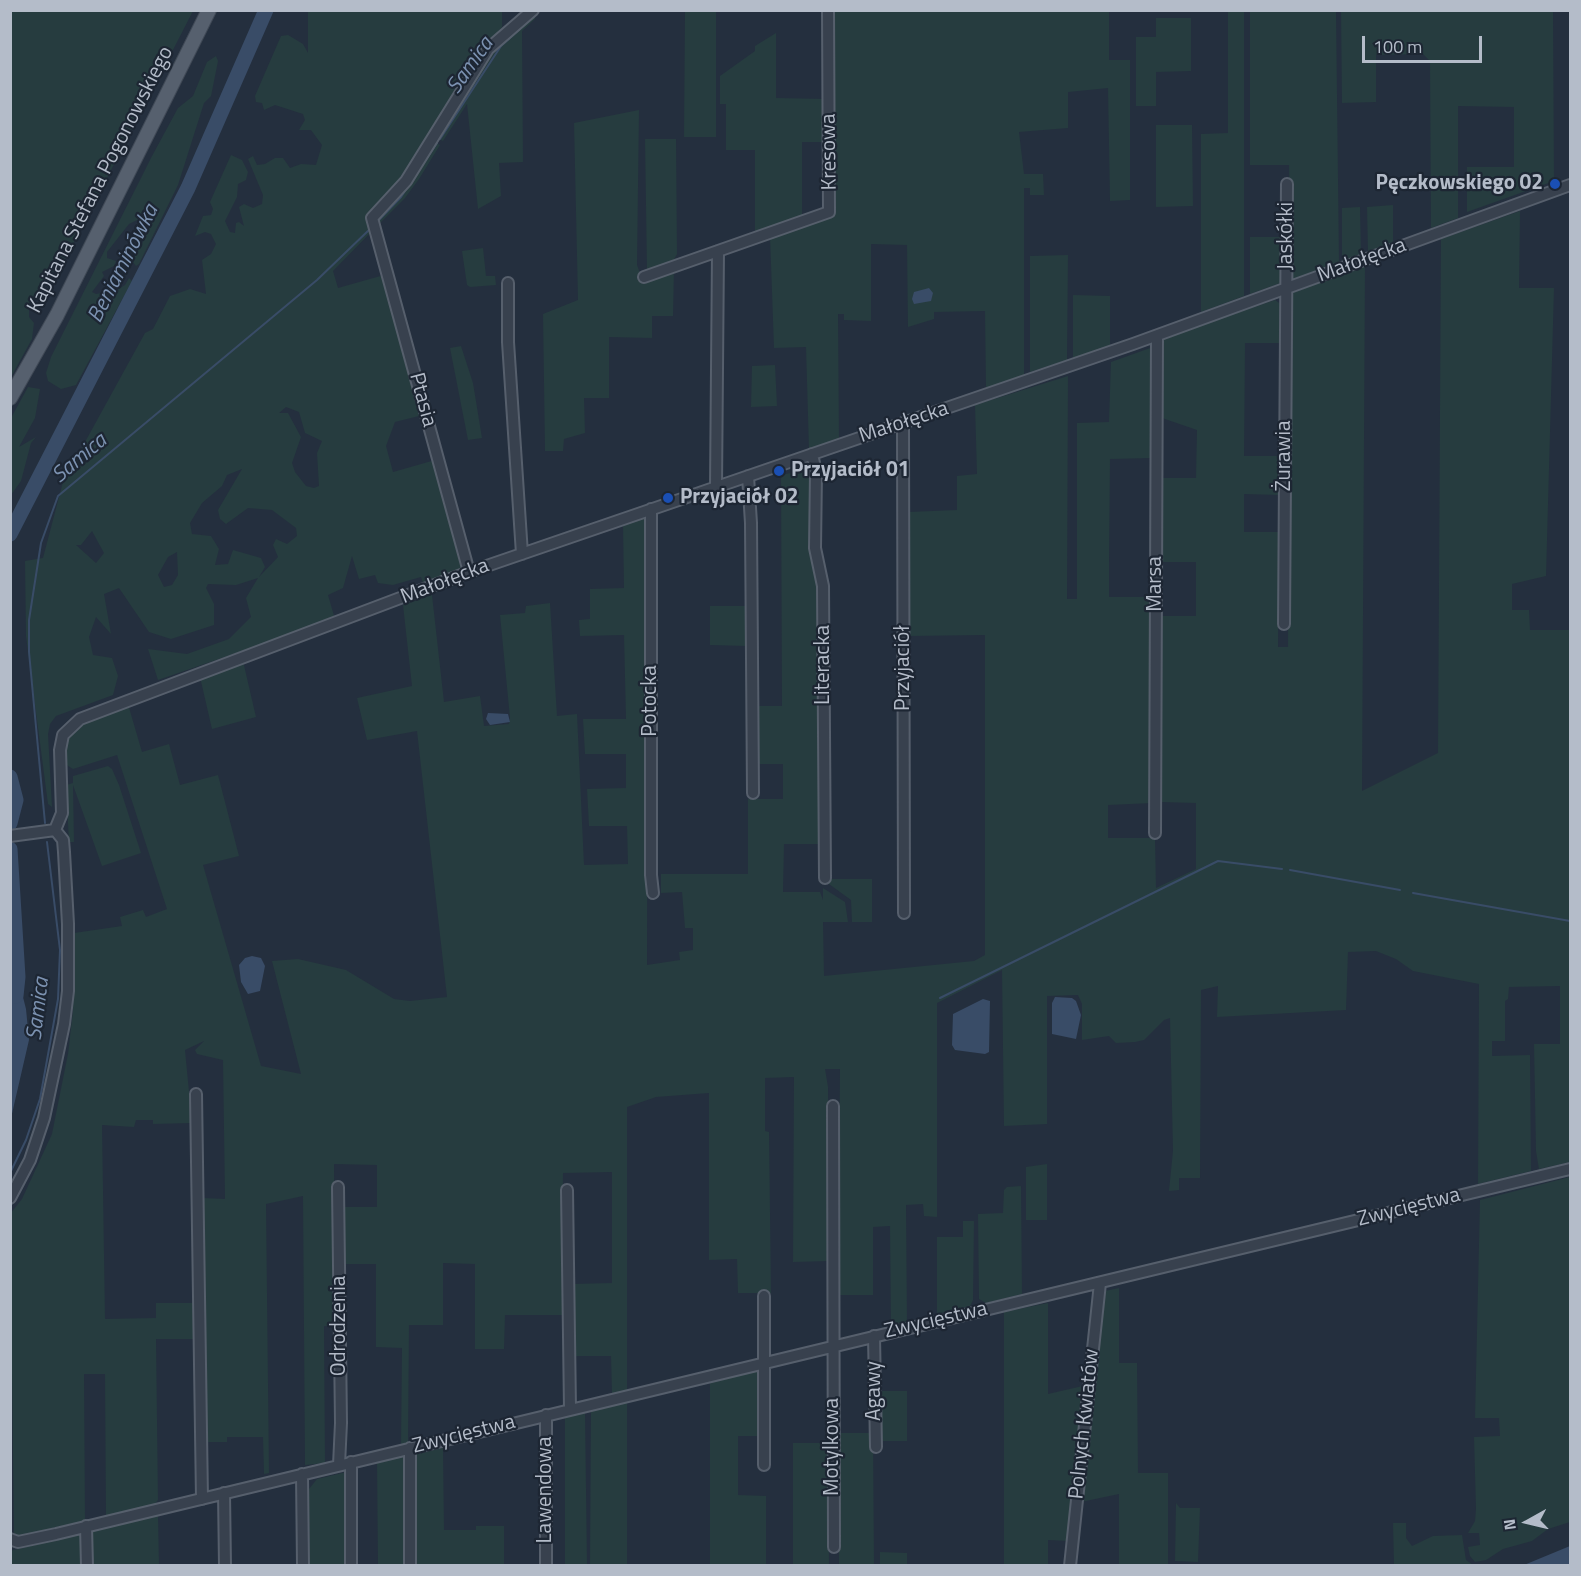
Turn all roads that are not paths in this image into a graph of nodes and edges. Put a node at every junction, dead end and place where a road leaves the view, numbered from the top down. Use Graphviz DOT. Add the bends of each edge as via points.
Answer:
graph roads {
  1 [pos="209,10"];
  2 [pos="533,10"];
  3 [pos="828,10"];
  4 [pos="1287,184"];
  5 [pos="1570,185"];
  6 [pos="718,251"];
  7 [pos="644,277"];
  8 [pos="508,283"];
  9 [pos="1287,289"];
  10 [pos="1157,336"];
  11 [pos="10,398"];
  12 [pos="903,423"];
  13 [pos="812,454"];
  14 [pos="748,476"];
  15 [pos="716,487"];
  16 [pos="651,509"];
  17 [pos="522,554"];
  18 [pos="469,572"];
  19 [pos="1284,624"];
  20 [pos="753,793"];
  21 [pos="55,830"];
  22 [pos="1155,833"];
  23 [pos="12,836"];
  24 [pos="825,878"];
  25 [pos="653,893"];
  26 [pos="904,913"];
  27 [pos="196,1094"];
  28 [pos="833,1106"];
  29 [pos="1570,1169"];
  30 [pos="338,1188"];
  31 [pos="567,1190"];
  32 [pos="10,1198"];
  33 [pos="1100,1283"];
  34 [pos="764,1296"];
  35 [pos="874,1336"];
  36 [pos="833,1346"];
  37 [pos="764,1362"];
  38 [pos="570,1409"];
  39 [pos="546,1415"];
  40 [pos="876,1447"];
  41 [pos="410,1448"];
  42 [pos="351,1462"];
  43 [pos="339,1465"];
  44 [pos="764,1465"];
  45 [pos="302,1474"];
  46 [pos="224,1493"];
  47 [pos="202,1499"];
  48 [pos="86,1526"];
  49 [pos="12,1541"];
  50 [pos="834,1547"];
  51 [pos="87,1566"];
  52 [pos="225,1566"];
  53 [pos="303,1566"];
  54 [pos="351,1566"];
  55 [pos="410,1566"];
  56 [pos="546,1566"];
  57 [pos="1070,1566"];
  1 -- 11 [label="main road, Kapitana Stefana Pogonowskiego" via="57,315"];
  2 -- 18 [label="street, Ptasia" via="488,50 406,181 372,218"];
  3 -- 6 [label="street, Kresowa" via="829,212"];
  4 -- 9 [label="street, Jaskółki"];
  5 -- 9 [label="street, Małołęcka"];
  6 -- 7 [label="street, Kresowa"];
  6 -- 15 [label="street"];
  8 -- 17 [label="street" via="508,342"];
  9 -- 10 [label="street, Małołęcka"];
  9 -- 19 [label="street, Żurawia"];
  10 -- 12 [label="street, Małołęcka"];
  10 -- 22 [label="street, Marsa"];
  12 -- 13 [label="street, Małołęcka"];
  12 -- 26 [label="street, Przyjaciół"];
  13 -- 14 [label="street, Małołęcka"];
  13 -- 24 [label="street, Literacka" via="816,472 815,548 824,586"];
  14 -- 15 [label="street, Małołęcka"];
  14 -- 20 [label="street" via="752,523"];
  15 -- 16 [label="street, Małołęcka"];
  16 -- 17 [label="street, Małołęcka"];
  16 -- 25 [label="street, Potocka"];
  17 -- 18 [label="street, Małołęcka"];
  18 -- 21 [label="street, Małołęcka" via="80,719 63,735 62,813"];
  21 -- 23 [label="street"];
  21 -- 32 [label="street" via="63,840 69,934 64,1024 44,1118 30,1160"];
  27 -- 47 [label="street"];
  28 -- 36 [label="street, Motylkowa"];
  29 -- 33 [label="street, Zwycięstwa"];
  30 -- 43 [label="street, Odrodzenia"];
  31 -- 38 [label="street"];
  33 -- 35 [label="street, Zwycięstwa"];
  33 -- 57 [label="street, Polnych Kwiatów"];
  34 -- 37 [label="street"];
  35 -- 36 [label="street, Zwycięstwa"];
  35 -- 40 [label="street, Agawy"];
  36 -- 37 [label="street, Zwycięstwa"];
  36 -- 50 [label="street, Motylkowa"];
  37 -- 38 [label="street, Zwycięstwa"];
  37 -- 44 [label="street"];
  38 -- 39 [label="street, Zwycięstwa"];
  39 -- 41 [label="street, Zwycięstwa"];
  39 -- 56 [label="street, Lawendowa"];
  41 -- 42 [label="street, Zwycięstwa"];
  41 -- 55 [label="street"];
  42 -- 43 [label="street, Zwycięstwa"];
  42 -- 54 [label="street"];
  43 -- 45 [label="street, Zwycięstwa"];
  45 -- 46 [label="street, Zwycięstwa"];
  45 -- 53 [label="street"];
  46 -- 47 [label="street, Zwycięstwa"];
  46 -- 52 [label="street"];
  47 -- 48 [label="street, Zwycięstwa"];
  48 -- 49 [label="street, Zwycięstwa"];
  48 -- 51 [label="street"];
}
